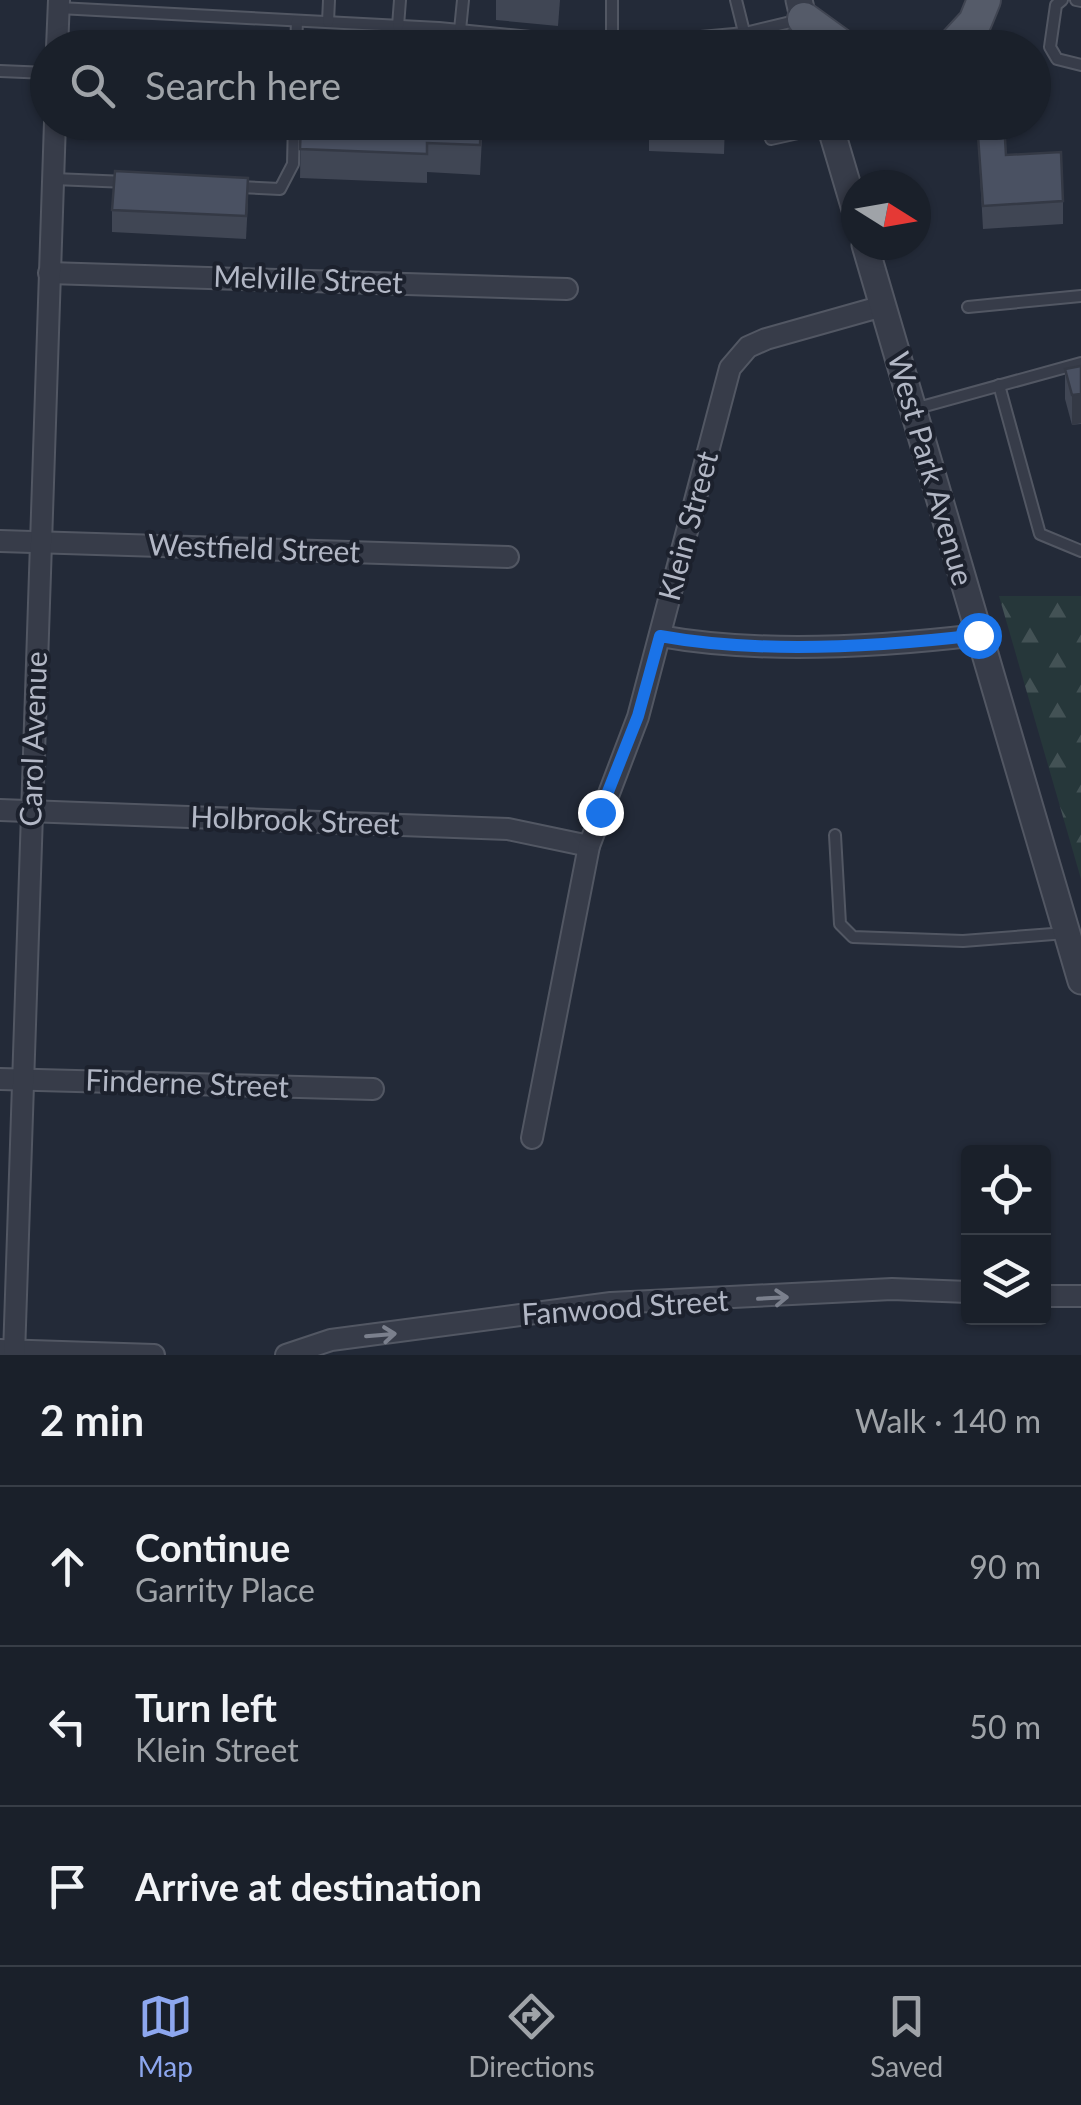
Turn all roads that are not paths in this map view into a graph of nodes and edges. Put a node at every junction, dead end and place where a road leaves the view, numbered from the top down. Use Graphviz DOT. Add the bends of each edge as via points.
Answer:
graph roads {
  1 [pos="207,0"];
  2 [pos="329,0"];
  3 [pos="400,0"];
  4 [pos="463,0"];
  5 [pos="612,0"];
  6 [pos="736,0"];
  7 [pos="984,0"];
  8 [pos="1062,0"];
  9 [pos="58,4"];
  10 [pos="207,16"];
  11 [pos="297,21"];
  12 [pos="328,22"];
  13 [pos="804,22"];
  14 [pos="398,26"];
  15 [pos="57,30"];
  16 [pos="297,30"];
  17 [pos="460,30"];
  18 [pos="612,30"];
  19 [pos="744,30"];
  20 [pos="761,30"];
  21 [pos="968,30"];
  22 [pos="1051,41"];
  23 [pos="1051,50"];
  24 [pos="1081,65"];
  25 [pos="0,71"];
  26 [pos="30,72"];
  27 [pos="54,140"];
  28 [pos="294,140"];
  29 [pos="835,140"];
  30 [pos="843,170"];
  31 [pos="53,178"];
  32 [pos="148,183"];
  33 [pos="224,186"];
  34 [pos="869,260"];
  35 [pos="49,273"];
  36 [pos="568,289"];
  37 [pos="1081,296"];
  38 [pos="883,306"];
  39 [pos="968,307"];
  40 [pos="1081,363"];
  41 [pos="999,384"];
  42 [pos="913,409"];
  43 [pos="0,541"];
  44 [pos="40,542"];
  45 [pos="1081,551"];
  46 [pos="508,557"];
  47 [pos="978,635"];
  48 [pos="660,636"];
  49 [pos="0,810"];
  50 [pos="32,811"];
  51 [pos="835,835"];
  52 [pos="589,846"];
  53 [pos="1067,933"];
  54 [pos="1081,981"];
  55 [pos="0,1079"];
  56 [pos="23,1080"];
  57 [pos="373,1089"];
  58 [pos="532,1138"];
  59 [pos="961,1292"];
  60 [pos="1051,1296"];
  61 [pos="1081,1296"];
  62 [pos="10,1352"];
  63 [pos="154,1355"];
  64 [pos="286,1355"];
  1 -- 10 [label="lane"];
  2 -- 12 [label="lane"];
  3 -- 14 [label="lane"];
  4 -- 17 [label="lane"];
  5 -- 18 [label="lane"];
  6 -- 19 [label="lane"];
  7 -- 21 [label="main road"];
  8 -- 22 [label="lane"];
  9 -- 10 [label="lane"];
  9 -- 15 [label="street"];
  10 -- 11 [label="lane"];
  11 -- 12 [label="lane"];
  11 -- 16 [label="lane"];
  12 -- 14 [label="lane"];
  13 -- 20 [label="lane"];
  14 -- 17 [label="lane"];
  23 -- 24 [label="lane" via="1057,59"];
  25 -- 26 [label="lane"];
  27 -- 31 [label="street, Carol Avenue"];
  28 -- 33 [label="lane" via="293,164 280,189"];
  29 -- 30 [label="street"];
  31 -- 32 [label="lane"];
  31 -- 35 [label="street, Carol Avenue"];
  34 -- 38 [label="street, West Park Avenue"];
  35 -- 36 [label="street, Melville Street"];
  35 -- 44 [label="street, Carol Avenue"];
  37 -- 39 [label="lane"];
  38 -- 42 [label="street, West Park Avenue"];
  38 -- 48 [label="street, Klein Street" via="766,339 748,347 730,368"];
  40 -- 41 [label="lane"];
  41 -- 42 [label="lane"];
  41 -- 45 [label="lane" via="1040,534"];
  42 -- 47 [label="street, West Park Avenue"];
  43 -- 44 [label="street, Westfield Street"];
  44 -- 46 [label="street, Westfield Street"];
  44 -- 50 [label="street, Carol Avenue"];
  47 -- 48 [label="street" via="710,645"];
  47 -- 53 [label="street, West Park Avenue"];
  48 -- 52 [label="street, Klein Street"];
  49 -- 50 [label="street, Holbrook Street"];
  50 -- 52 [label="street, Holbrook Street" via="508,829"];
  50 -- 56 [label="street, Carol Avenue"];
  51 -- 53 [label="lane" via="840,924 853,937 963,941"];
  52 -- 58 [label="street, Klein Street"];
  53 -- 54 [label="street, West Park Avenue"];
  55 -- 56 [label="street, Finderne Street"];
  56 -- 57 [label="street, Finderne Street"];
  56 -- 62 [label="street, Carol Avenue"];
  64 -- 59 [label="street, Fanwood Street, one-way" via="331,1340 611,1303"];
  60 -- 61 [label="street"];
  62 -- 63 [label="street"];
}
